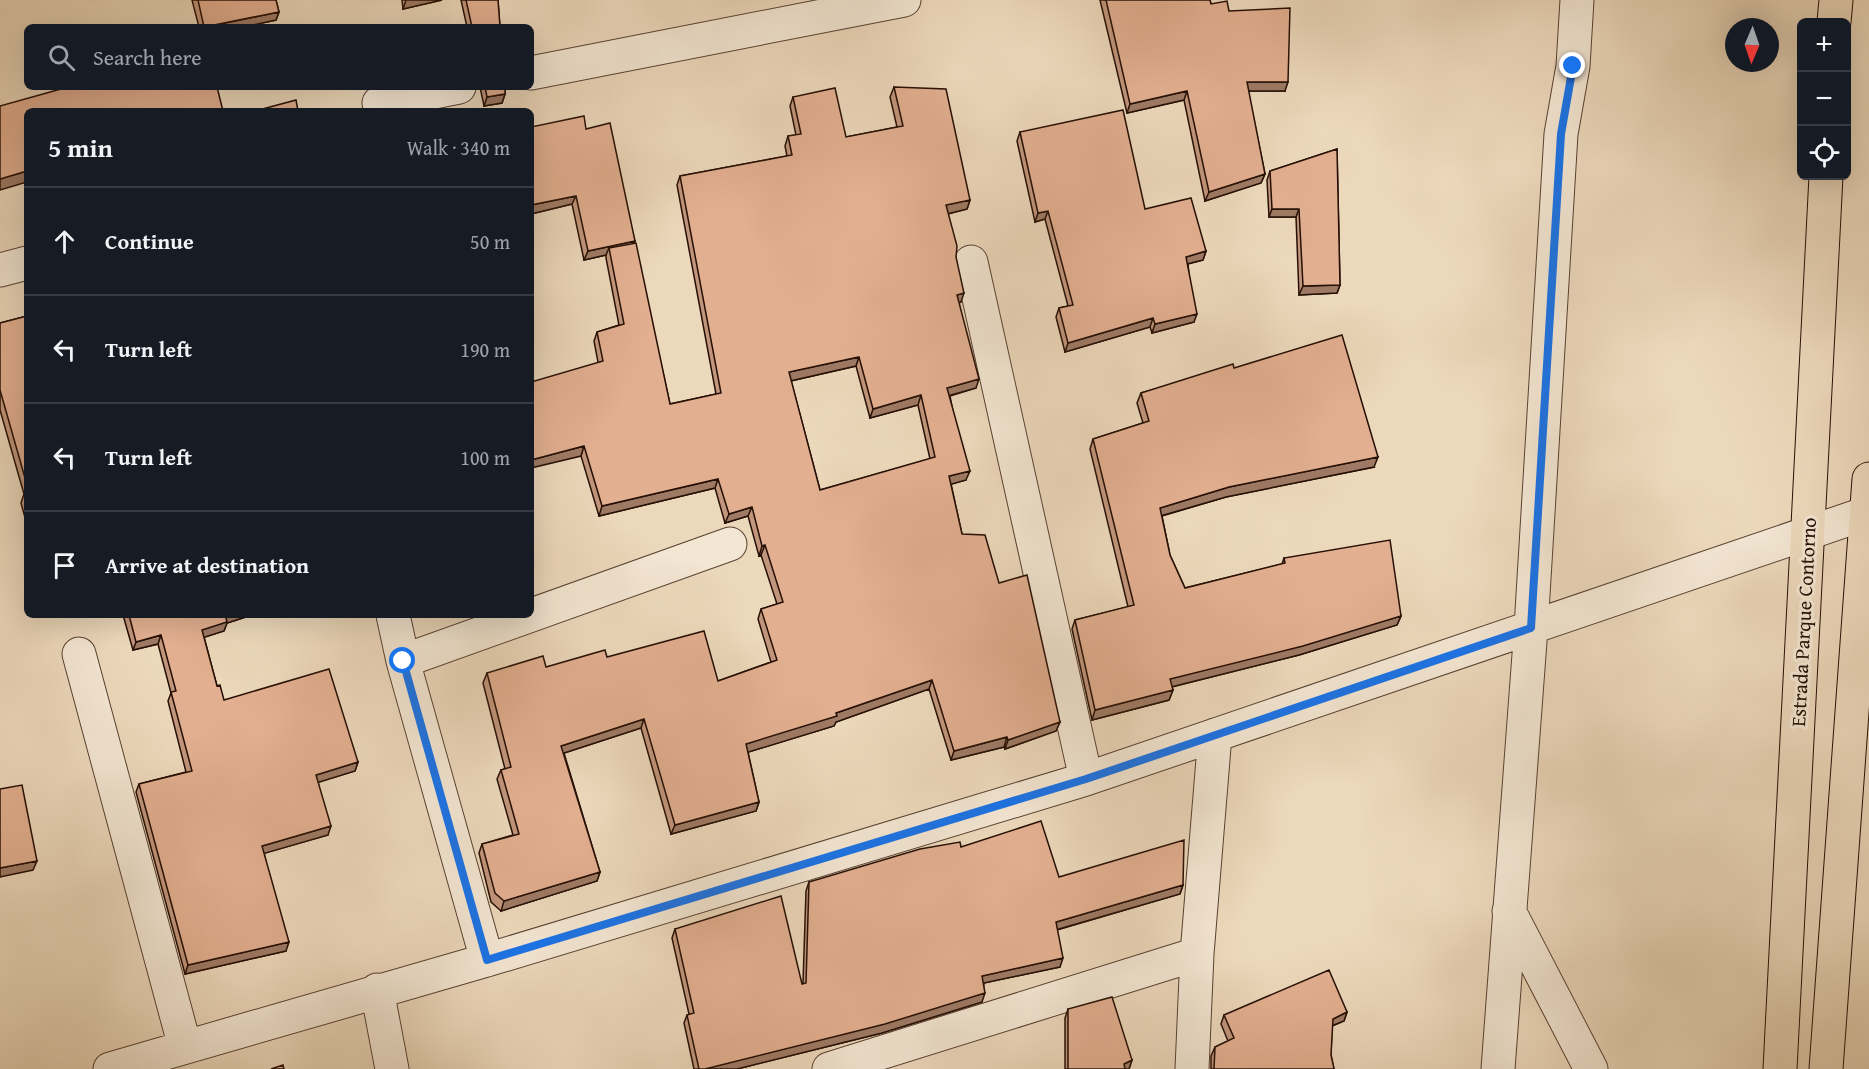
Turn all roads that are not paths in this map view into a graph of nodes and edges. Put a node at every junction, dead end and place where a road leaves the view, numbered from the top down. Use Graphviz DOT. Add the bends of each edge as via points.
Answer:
graph roads {
  1 [pos="904,0"];
  2 [pos="1576,0"];
  3 [pos="1836,0"];
  4 [pos="1834,18"];
  5 [pos="534,72"];
  6 [pos="444,90"];
  7 [pos="379,103"];
  8 [pos="1826,180"];
  9 [pos="971,262"];
  10 [pos="24,264"];
  11 [pos="0,270"];
  12 [pos="1869,479"];
  13 [pos="1867,513"];
  14 [pos="1807,534"];
  15 [pos="730,544"];
  16 [pos="534,614"];
  17 [pos="394,618"];
  18 [pos="523,618"];
  19 [pos="1531,628"];
  20 [pos="79,654"];
  21 [pos="403,661"];
  22 [pos="1215,735"];
  23 [pos="1086,779"];
  24 [pos="1508,910"];
  25 [pos="1197,954"];
  26 [pos="487,960"];
  27 [pos="377,990"];
  28 [pos="184,1047"];
  29 [pos="110,1069"];
  30 [pos="392,1069"];
  31 [pos="829,1069"];
  32 [pos="1192,1069"];
  33 [pos="1498,1069"];
  34 [pos="1591,1069"];
  35 [pos="1780,1069"];
  36 [pos="1826,1069"];
  1 -- 5 [label="street"];
  2 -- 19 [label="street" via="1573,66 1561,134"];
  3 -- 4 [label="highway"];
  6 -- 7 [label="street"];
  8 -- 14 [label="highway, Estrada Parque Contorno"];
  9 -- 23 [label="street"];
  10 -- 11 [label="street"];
  12 -- 13 [label="highway"];
  13 -- 14 [label="street"];
  13 -- 36 [label="highway"];
  14 -- 19 [label="street"];
  14 -- 35 [label="highway, Estrada Parque Contorno"];
  15 -- 16 [label="street"];
  17 -- 21 [label="street"];
  18 -- 21 [label="street"];
  19 -- 22 [label="street"];
  19 -- 24 [label="street"];
  20 -- 28 [label="street"];
  21 -- 26 [label="street"];
  22 -- 23 [label="street"];
  22 -- 25 [label="street"];
  23 -- 26 [label="street"];
  24 -- 33 [label="street"];
  24 -- 34 [label="street"];
  25 -- 31 [label="street"];
  25 -- 32 [label="street"];
  26 -- 27 [label="street"];
  27 -- 28 [label="street"];
  27 -- 30 [label="street"];
  28 -- 29 [label="street"];
}
